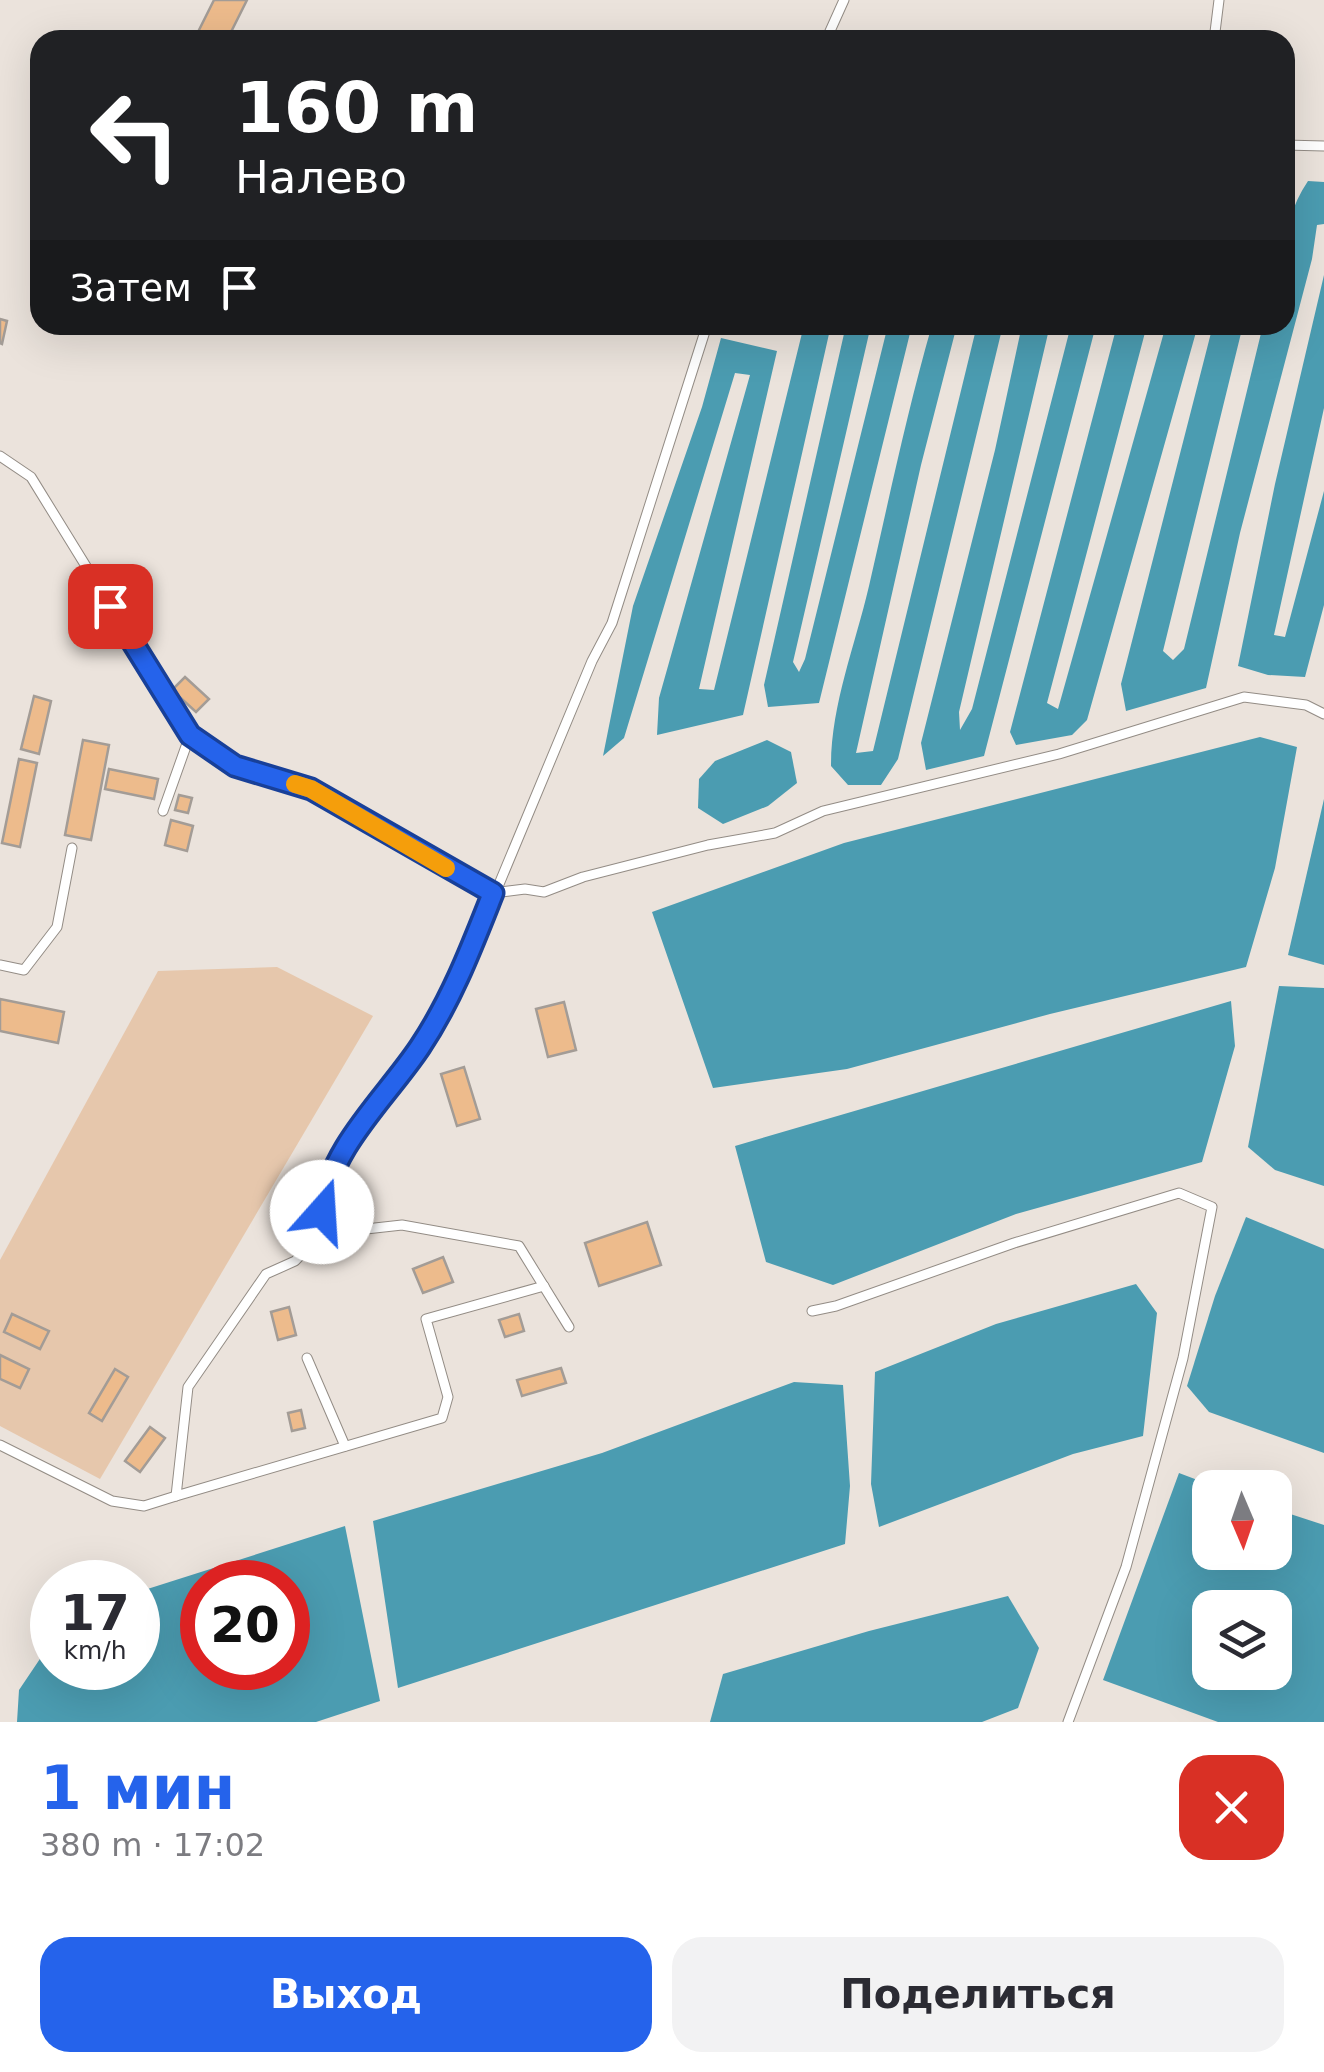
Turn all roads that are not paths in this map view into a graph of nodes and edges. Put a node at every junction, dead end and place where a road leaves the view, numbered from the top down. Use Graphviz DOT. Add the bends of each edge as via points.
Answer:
graph roads {
  1 [pos="844,0"];
  2 [pos="1219,0"];
  3 [pos="830,30"];
  4 [pos="1215,30"];
  5 [pos="1295,145"];
  6 [pos="1324,146"];
  7 [pos="704,335"];
  8 [pos="0,456"];
  9 [pos="1324,714"];
  10 [pos="190,735"];
  11 [pos="163,811"];
  12 [pos="72,848"];
  13 [pos="493,893"];
  14 [pos="0,965"];
  15 [pos="320,1234"];
  16 [pos="544,1286"];
  17 [pos="812,1311"];
  18 [pos="570,1326"];
  19 [pos="308,1358"];
  20 [pos="0,1446"];
  21 [pos="345,1446"];
  22 [pos="176,1496"];
  23 [pos="1068,1722"];
  1 -- 3 [label="lane"];
  2 -- 4 [label="lane"];
  5 -- 6 [label="lane"];
  7 -- 13 [label="lane" via="612,622"];
  8 -- 10 [label="lane" via="31,477"];
  9 -- 13 [label="lane" via="1306,705 1244,697 1060,754 823,810 775,833 582,877 544,892"];
  10 -- 11 [label="lane"];
  10 -- 13 [label="lane" via="235,766 311,789"];
  12 -- 14 [label="lane" via="57,927 24,970"];
  13 -- 15 [label="lane" via="454,988 420,1048 363,1121 325,1190"];
  15 -- 16 [label="lane" via="402,1225 519,1246"];
  15 -- 22 [label="lane" via="295,1260 266,1274 188,1387"];
  16 -- 18 [label="lane"];
  16 -- 21 [label="lane" via="426,1319 448,1397 442,1418"];
  17 -- 23 [label="lane" via="1179,1193 1212,1208 1182,1358 1126,1567"];
  19 -- 21 [label="lane"];
  20 -- 22 [label="lane" via="112,1500 144,1506"];
  21 -- 22 [label="lane"];
}
